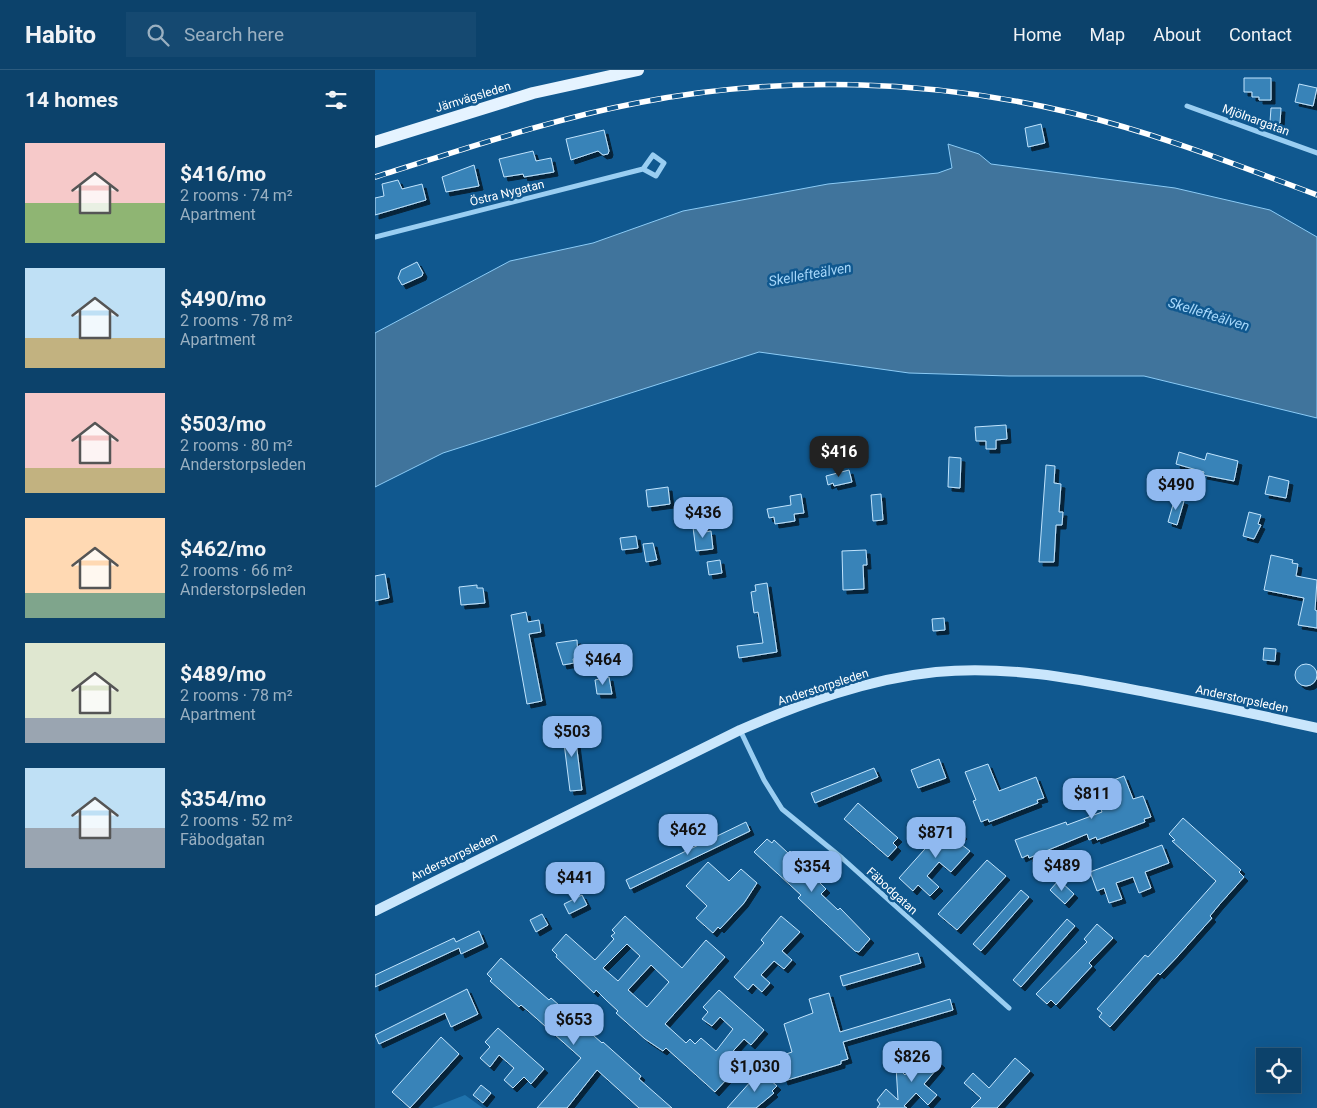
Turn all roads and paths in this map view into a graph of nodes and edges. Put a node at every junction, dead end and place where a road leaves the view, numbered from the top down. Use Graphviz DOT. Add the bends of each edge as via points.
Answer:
graph roads {
  1 [pos="638,70"];
  2 [pos="1187,106"];
  3 [pos="375,142"];
  4 [pos="1317,153"];
  5 [pos="643,168"];
  6 [pos="375,237"];
  7 [pos="1317,728"];
  8 [pos="740,730"];
  9 [pos="375,911"];
  10 [pos="1009,1008"];
  1 -- 3 [label="main road, Järnvägsleden" via="533,93"];
  2 -- 4 [label="street, Mjölnargatan"];
  5 -- 6 [label="street, Östra Nygatan"];
  7 -- 8 [label="main road, Anderstorpsleden" via="1059,675 995,671 936,672 880,682 798,706"];
  8 -- 9 [label="main road, Anderstorpsleden"];
  8 -- 10 [label="street, Fäbodgatan" via="764,780 783,809"];
}
